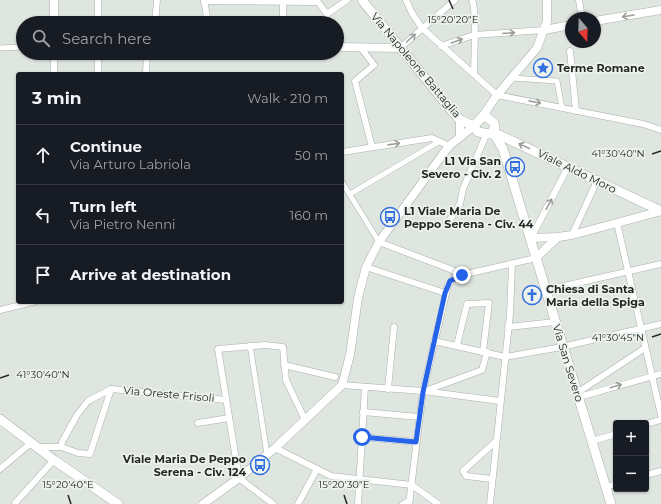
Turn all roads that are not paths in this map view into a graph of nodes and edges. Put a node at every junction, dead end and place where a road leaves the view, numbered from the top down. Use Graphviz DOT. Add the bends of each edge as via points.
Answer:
graph roads {
  1 [pos="54,0"];
  2 [pos="98,0"];
  3 [pos="157,0"];
  4 [pos="347,0"];
  5 [pos="362,0"];
  6 [pos="406,0"];
  7 [pos="455,0"];
  8 [pos="473,0"];
  9 [pos="546,0"];
  10 [pos="579,0"];
  11 [pos="204,1"];
  12 [pos="283,1"];
  13 [pos="661,10"];
  14 [pos="581,12"];
  15 [pos="54,16"];
  16 [pos="98,16"];
  17 [pos="155,16"];
  18 [pos="207,16"];
  19 [pos="283,16"];
  20 [pos="601,20"];
  21 [pos="565,26"];
  22 [pos="422,28"];
  23 [pos="544,30"];
  24 [pos="474,35"];
  25 [pos="439,45"];
  26 [pos="16,47"];
  27 [pos="344,47"];
  28 [pos="0,48"];
  29 [pos="361,48"];
  30 [pos="400,48"];
  31 [pos="570,51"];
  32 [pos="54,60"];
  33 [pos="98,60"];
  34 [pos="147,60"];
  35 [pos="54,72"];
  36 [pos="98,72"];
  37 [pos="146,72"];
  38 [pos="474,74"];
  39 [pos="512,78"];
  40 [pos="497,95"];
  41 [pos="489,105"];
  42 [pos="562,108"];
  43 [pos="576,111"];
  44 [pos="482,117"];
  45 [pos="460,120"];
  46 [pos="485,129"];
  47 [pos="661,130"];
  48 [pos="460,137"];
  49 [pos="440,141"];
  50 [pos="449,146"];
  51 [pos="372,147"];
  52 [pos="344,152"];
  53 [pos="568,167"];
  54 [pos="598,181"];
  55 [pos="344,185"];
  56 [pos="350,194"];
  57 [pos="661,211"];
  58 [pos="449,221"];
  59 [pos="617,222"];
  60 [pos="572,235"];
  61 [pos="531,238"];
  62 [pos="558,238"];
  63 [pos="379,242"];
  64 [pos="536,258"];
  65 [pos="512,264"];
  66 [pos="661,264"];
  67 [pos="366,267"];
  68 [pos="628,272"];
  69 [pos="462,275"];
  70 [pos="546,290"];
  71 [pos="445,293"];
  72 [pos="25,304"];
  73 [pos="0,310"];
  74 [pos="555,322"];
  75 [pos="661,324"];
  76 [pos="394,327"];
  77 [pos="508,327"];
  78 [pos="641,328"];
  79 [pos="434,341"];
  80 [pos="250,345"];
  81 [pos="457,345"];
  82 [pos="562,346"];
  83 [pos="645,348"];
  84 [pos="485,352"];
  85 [pos="504,357"];
  86 [pos="284,365"];
  87 [pos="661,374"];
  88 [pos="652,375"];
  89 [pos="335,377"];
  90 [pos="342,385"];
  91 [pos="365,387"];
  92 [pos="112,389"];
  93 [pos="388,389"];
  94 [pos="423,392"];
  95 [pos="578,395"];
  96 [pos="226,400"];
  97 [pos="500,401"];
  98 [pos="363,412"];
  99 [pos="661,415"];
  100 [pos="419,417"];
  101 [pos="229,418"];
  102 [pos="0,419"];
  103 [pos="305,420"];
  104 [pos="661,420"];
  105 [pos="198,423"];
  106 [pos="649,423"];
  107 [pos="613,435"];
  108 [pos="362,437"];
  109 [pos="496,441"];
  110 [pos="592,441"];
  111 [pos="416,442"];
  112 [pos="34,445"];
  113 [pos="61,447"];
  114 [pos="275,448"];
  115 [pos="267,454"];
  116 [pos="54,460"];
  117 [pos="0,469"];
  118 [pos="317,469"];
  119 [pos="661,471"];
  120 [pos="649,474"];
  121 [pos="239,478"];
  122 [pos="492,479"];
  123 [pos="359,480"];
  124 [pos="613,485"];
  125 [pos="412,486"];
  126 [pos="606,487"];
  127 [pos="410,502"];
  128 [pos="15,503"];
  129 [pos="118,504"];
  130 [pos="202,504"];
  131 [pos="273,504"];
  132 [pos="298,504"];
  133 [pos="358,504"];
  134 [pos="403,504"];
  135 [pos="438,504"];
  136 [pos="490,504"];
  137 [pos="611,504"];
  1 -- 15 [label="street"];
  2 -- 16 [label="street"];
  3 -- 17 [label="street"];
  4 -- 12 [label="street" via="327,14 318,2"];
  5 -- 30 [label="main road, Via Napoleone Battaglia"];
  6 -- 22 [label="street"];
  7 -- 22 [label="street"];
  8 -- 24 [label="street" via="476,24"];
  9 -- 23 [label="street" via="547,21"];
  10 -- 14 [label="street"];
  11 -- 12 [label="street"];
  11 -- 18 [label="street"];
  12 -- 19 [label="street"];
  13 -- 20 [label="street, one-way"];
  21 -- 23 [label="street"];
  22 -- 25 [label="street"];
  30 -- 22 [label="street, one-way"];
  24 -- 23 [label="street, one-way"];
  23 -- 39 [label="street" via="537,48"];
  25 -- 24 [label="street, one-way"];
  24 -- 38 [label="street"];
  25 -- 38 [label="street"];
  26 -- 28 [label="street"];
  27 -- 29 [label="street"];
  29 -- 30 [label="street"];
  29 -- 51 [label="street" via="374,65 355,81"];
  30 -- 45 [label="main road, Via Napoleone Battaglia"];
  31 -- 43 [label="street"];
  32 -- 35 [label="street"];
  33 -- 36 [label="street"];
  34 -- 37 [label="street"];
  38 -- 40 [label="street"];
  39 -- 40 [label="street"];
  39 -- 42 [label="street" via="557,81"];
  40 -- 41 [label="street"];
  40 -- 42 [label="street, one-way"];
  41 -- 44 [label="street"];
  41 -- 46 [label="street"];
  42 -- 43 [label="street"];
  43 -- 47 [label="street"];
  44 -- 46 [label="main road" via="478,118"];
  44 -- 46 [label="main road" via="488,118"];
  45 -- 46 [label="main road, Via Napoleone Battaglia"];
  45 -- 48 [label="street"];
  46 -- 48 [label="street"];
  53 -- 46 [label="main road, Viale Aldo Moro, one-way"];
  46 -- 58 [label="street" via="460,204"];
  46 -- 61 [label="main road, Via San Severo" via="503,149"];
  48 -- 50 [label="street"];
  49 -- 50 [label="street"];
  51 -- 49 [label="street, one-way" via="432,138"];
  49 -- 56 [label="street"];
  50 -- 63 [label="street"];
  51 -- 52 [label="street"];
  53 -- 54 [label="main road, Viale Aldo Moro"];
  61 -- 53 [label="street, one-way"];
  54 -- 57 [label="main road, Viale Aldo Moro"];
  54 -- 60 [label="street"];
  55 -- 56 [label="street"];
  56 -- 63 [label="street"];
  57 -- 59 [label="street"];
  59 -- 60 [label="street"];
  59 -- 68 [label="street"];
  60 -- 62 [label="street"];
  61 -- 62 [label="street"];
  61 -- 64 [label="main road, Via San Severo"];
  62 -- 64 [label="street"];
  63 -- 67 [label="street"];
  63 -- 69 [label="street"];
  64 -- 65 [label="street"];
  64 -- 70 [label="main road, Via San Severo"];
  65 -- 69 [label="street"];
  65 -- 77 [label="street"];
  66 -- 68 [label="street"];
  67 -- 71 [label="street"];
  67 -- 90 [label="street"];
  68 -- 70 [label="street"];
  68 -- 78 [label="street"];
  69 -- 71 [label="street" via="450,281"];
  70 -- 74 [label="main road, Via San Severo"];
  71 -- 79 [label="street"];
  72 -- 73 [label="street"];
  74 -- 77 [label="street"];
  74 -- 82 [label="main road, Via San Severo"];
  75 -- 78 [label="street"];
  76 -- 93 [label="street"];
  77 -- 85 [label="street"];
  78 -- 82 [label="street"];
  78 -- 83 [label="street"];
  79 -- 81 [label="street"];
  79 -- 94 [label="street"];
  80 -- 86 [label="street" via="283,347"];
  80 -- 96 [label="street" via="218,349"];
  80 -- 115 [label="street"];
  81 -- 84 [label="street"];
  81 -- 84 [label="street" via="467,304 489,303"];
  82 -- 85 [label="street"];
  82 -- 95 [label="main road, Via San Severo"];
  83 -- 88 [label="street"];
  83 -- 95 [label="street"];
  84 -- 85 [label="street"];
  84 -- 94 [label="street" via="482,370"];
  85 -- 97 [label="street"];
  86 -- 89 [label="street"];
  86 -- 103 [label="street" via="286,380"];
  87 -- 88 [label="street"];
  95 -- 88 [label="street, one-way"];
  88 -- 99 [label="street"];
  90 -- 91 [label="street"];
  90 -- 103 [label="street"];
  91 -- 93 [label="street"];
  91 -- 98 [label="street"];
  92 -- 96 [label="street, Via Oreste Frisoli"];
  92 -- 113 [label="street, Via Oreste Frisoli" via="88,401 76,415"];
  92 -- 113 [label="street, Via Oreste Frisoli" via="90,454"];
  93 -- 94 [label="street"];
  94 -- 97 [label="street"];
  94 -- 100 [label="street"];
  95 -- 110 [label="main road, Via San Severo"];
  96 -- 101 [label="street"];
  97 -- 109 [label="street"];
  98 -- 100 [label="street"];
  98 -- 108 [label="street"];
  100 -- 111 [label="street"];
  101 -- 105 [label="street"];
  101 -- 121 [label="street"];
  102 -- 112 [label="main road"];
  103 -- 114 [label="street"];
  104 -- 106 [label="street"];
  107 -- 110 [label="street"];
  108 -- 111 [label="street"];
  108 -- 123 [label="street"];
  109 -- 122 [label="street"];
  109 -- 122 [label="street" via="463,471 466,476"];
  110 -- 126 [label="main road, Via San Severo"];
  111 -- 125 [label="street"];
  112 -- 113 [label="street, Via Oreste Frisoli"];
  112 -- 116 [label="main road"];
  112 -- 117 [label="street"];
  114 -- 115 [label="street"];
  114 -- 118 [label="street"];
  115 -- 121 [label="street"];
  116 -- 128 [label="street"];
  116 -- 129 [label="main road"];
  118 -- 123 [label="street" via="331,476"];
  118 -- 132 [label="street"];
  119 -- 120 [label="street"];
  121 -- 130 [label="street"];
  121 -- 131 [label="street"];
  122 -- 136 [label="street"];
  123 -- 125 [label="street"];
  123 -- 133 [label="street"];
  124 -- 126 [label="street"];
  125 -- 127 [label="street"];
  125 -- 135 [label="street"];
  126 -- 137 [label="main road, Via San Severo"];
  127 -- 134 [label="street"];
}
